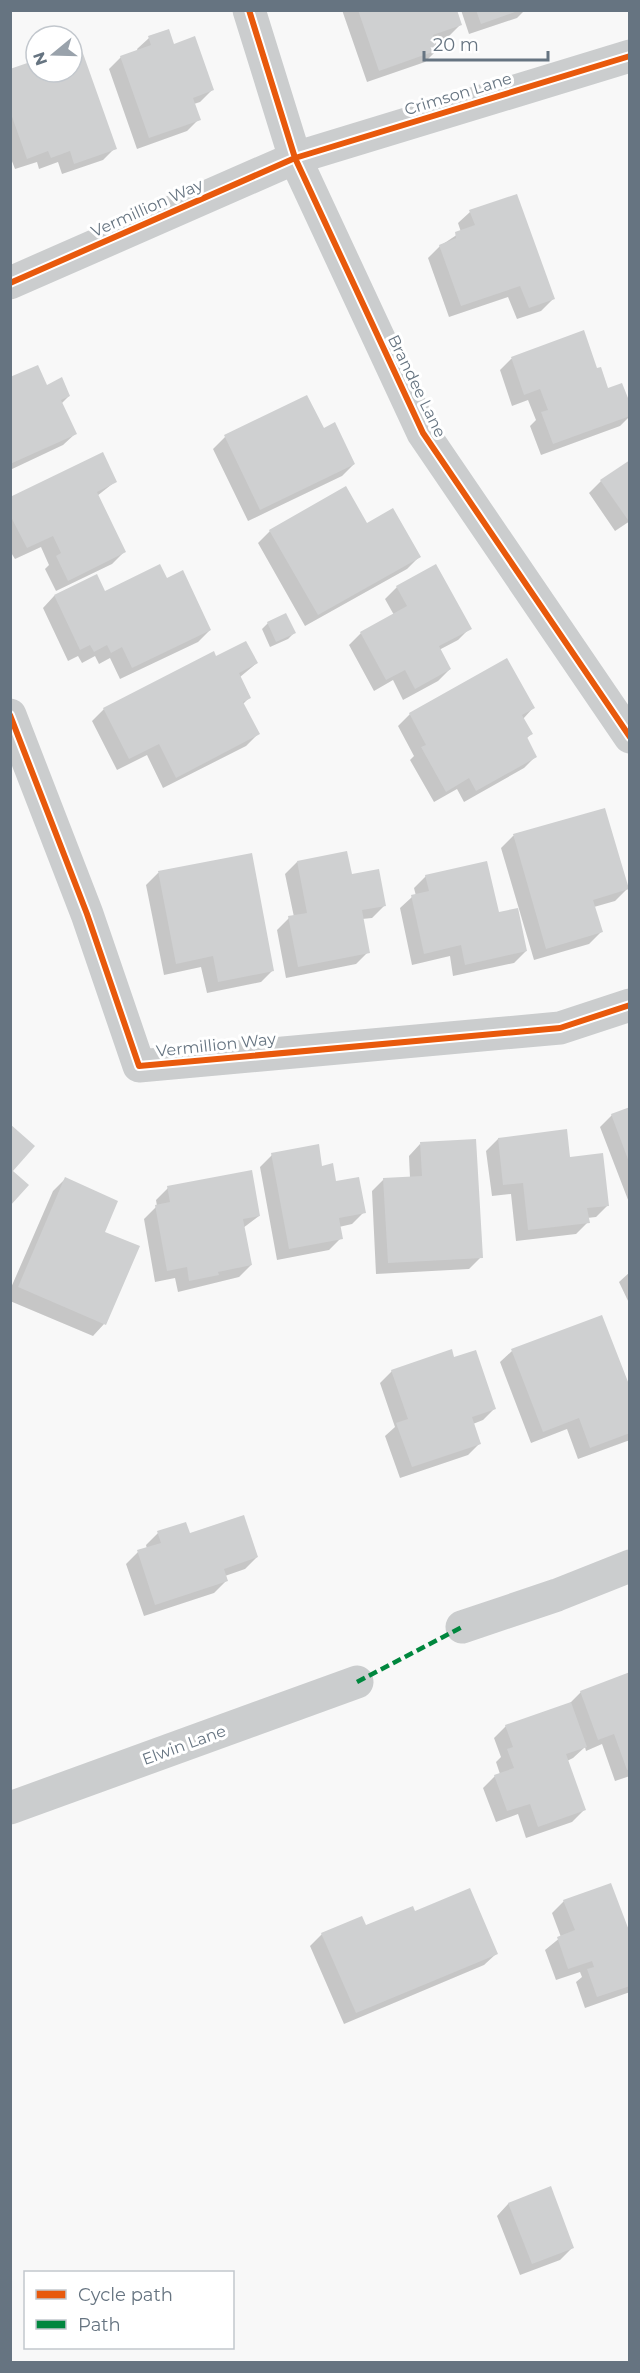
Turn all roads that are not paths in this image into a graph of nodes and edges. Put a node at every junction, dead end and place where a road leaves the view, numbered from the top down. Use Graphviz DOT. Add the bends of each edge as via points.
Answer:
graph roads {
  1 [pos="249,10"];
  2 [pos="630,56"];
  3 [pos="295,158"];
  4 [pos="10,283"];
  5 [pos="10,715"];
  6 [pos="630,737"];
  7 [pos="630,1005"];
  8 [pos="630,1566"];
  9 [pos="462,1627"];
  10 [pos="357,1682"];
  11 [pos="10,1808"];
  1 -- 3 [label="street, Brandee Lane"];
  2 -- 3 [label="street, Crimson Lane"];
  3 -- 4 [label="street, Vermillion Way"];
  3 -- 6 [label="street, Brandee Lane" via="423,433"];
  5 -- 7 [label="street, Vermillion Way" via="87,915 139,1066 560,1028"];
  8 -- 9 [label="street"];
  10 -- 11 [label="street, Elwin Lane"];
}
